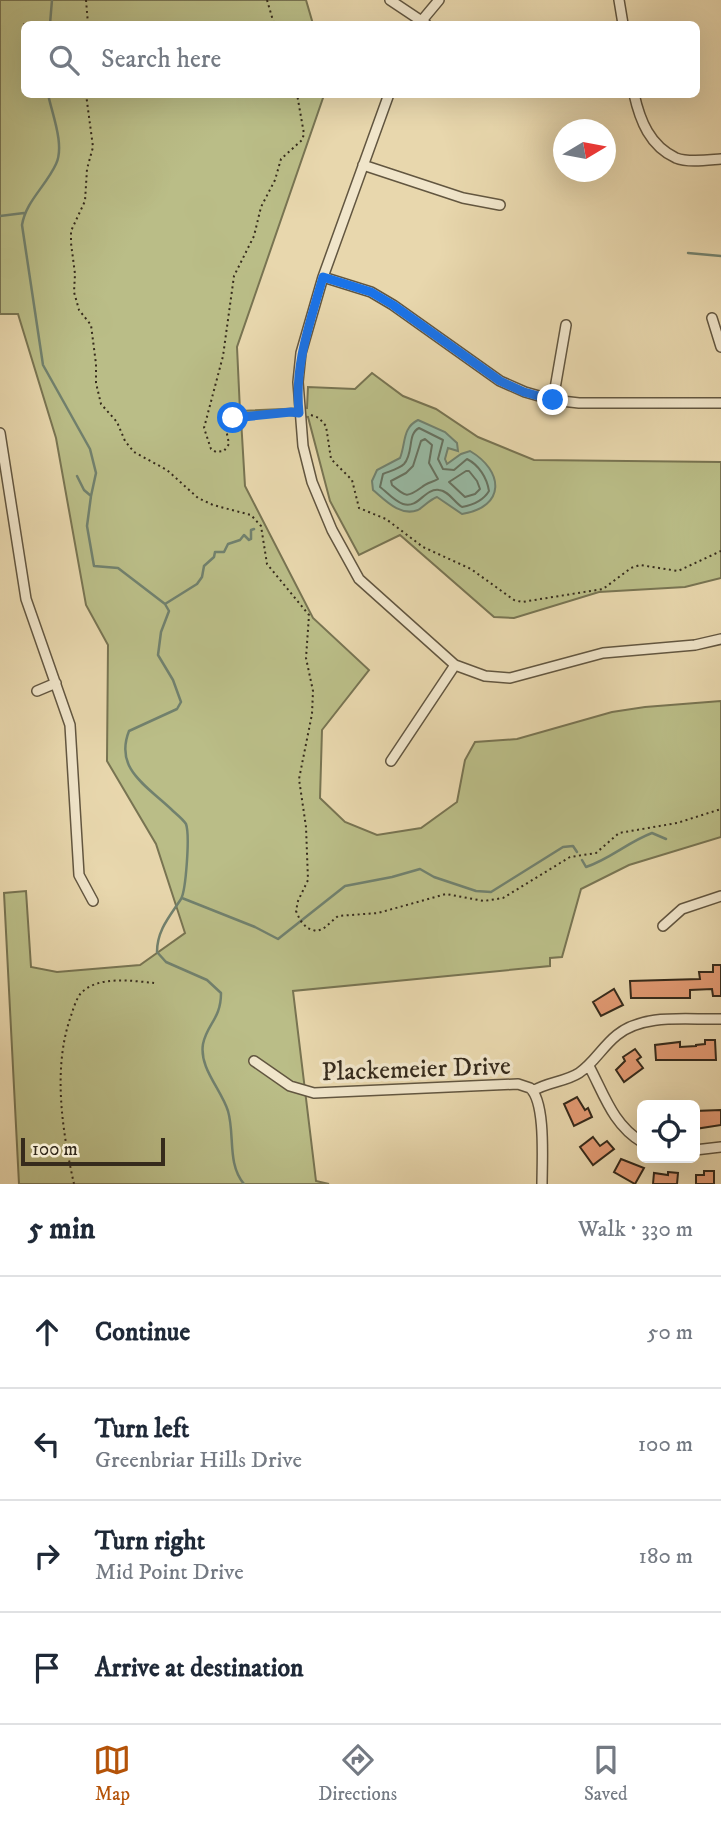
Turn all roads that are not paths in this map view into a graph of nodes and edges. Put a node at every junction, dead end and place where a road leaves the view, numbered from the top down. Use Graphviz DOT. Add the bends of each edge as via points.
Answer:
graph roads {
  1 [pos="390,0"];
  2 [pos="439,0"];
  3 [pos="620,0"];
  4 [pos="419,21"];
  5 [pos="423,21"];
  6 [pos="623,21"];
  7 [pos="387,98"];
  8 [pos="635,98"];
  9 [pos="721,159"];
  10 [pos="363,165"];
  11 [pos="500,205"];
  12 [pos="323,277"];
  13 [pos="712,318"];
  14 [pos="566,325"];
  15 [pos="721,347"];
  16 [pos="553,400"];
  17 [pos="721,403"];
  18 [pos="0,433"];
  19 [pos="721,639"];
  20 [pos="455,665"];
  21 [pos="56,683"];
  22 [pos="37,691"];
  23 [pos="391,761"];
  24 [pos="721,896"];
  25 [pos="93,901"];
  26 [pos="663,926"];
  27 [pos="721,1019"];
  28 [pos="254,1061"];
  29 [pos="589,1066"];
  30 [pos="533,1090"];
  31 [pos="637,1139"];
  32 [pos="721,1147"];
  33 [pos="700,1149"];
  34 [pos="542,1184"];
  1 -- 4 [label="street"];
  2 -- 5 [label="street"];
  3 -- 6 [label="street"];
  7 -- 10 [label="street"];
  8 -- 9 [label="street" via="643,125 664,150 678,159"];
  10 -- 11 [label="street" via="463,198"];
  10 -- 12 [label="street"];
  12 -- 16 [label="street" via="371,292 500,381"];
  12 -- 20 [label="street" via="301,353 298,382 303,446 318,500 359,579"];
  13 -- 15 [label="street"];
  14 -- 16 [label="street"];
  16 -- 17 [label="street"];
  18 -- 21 [label="street" via="26,599"];
  19 -- 20 [label="street" via="603,653 510,678 485,676"];
  20 -- 23 [label="street"];
  21 -- 22 [label="street"];
  21 -- 25 [label="street" via="70,724 79,875"];
  24 -- 26 [label="street" via="682,909"];
  27 -- 29 [label="street" via="635,1024 609,1042"];
  28 -- 30 [label="street, Plackemeier Drive" via="306,1092 518,1084"];
  29 -- 30 [label="street" via="575,1076"];
  29 -- 31 [label="street" via="614,1116"];
  30 -- 34 [label="street, Plackemeier Drive" via="540,1115"];
  32 -- 33 [label="street"];
}
